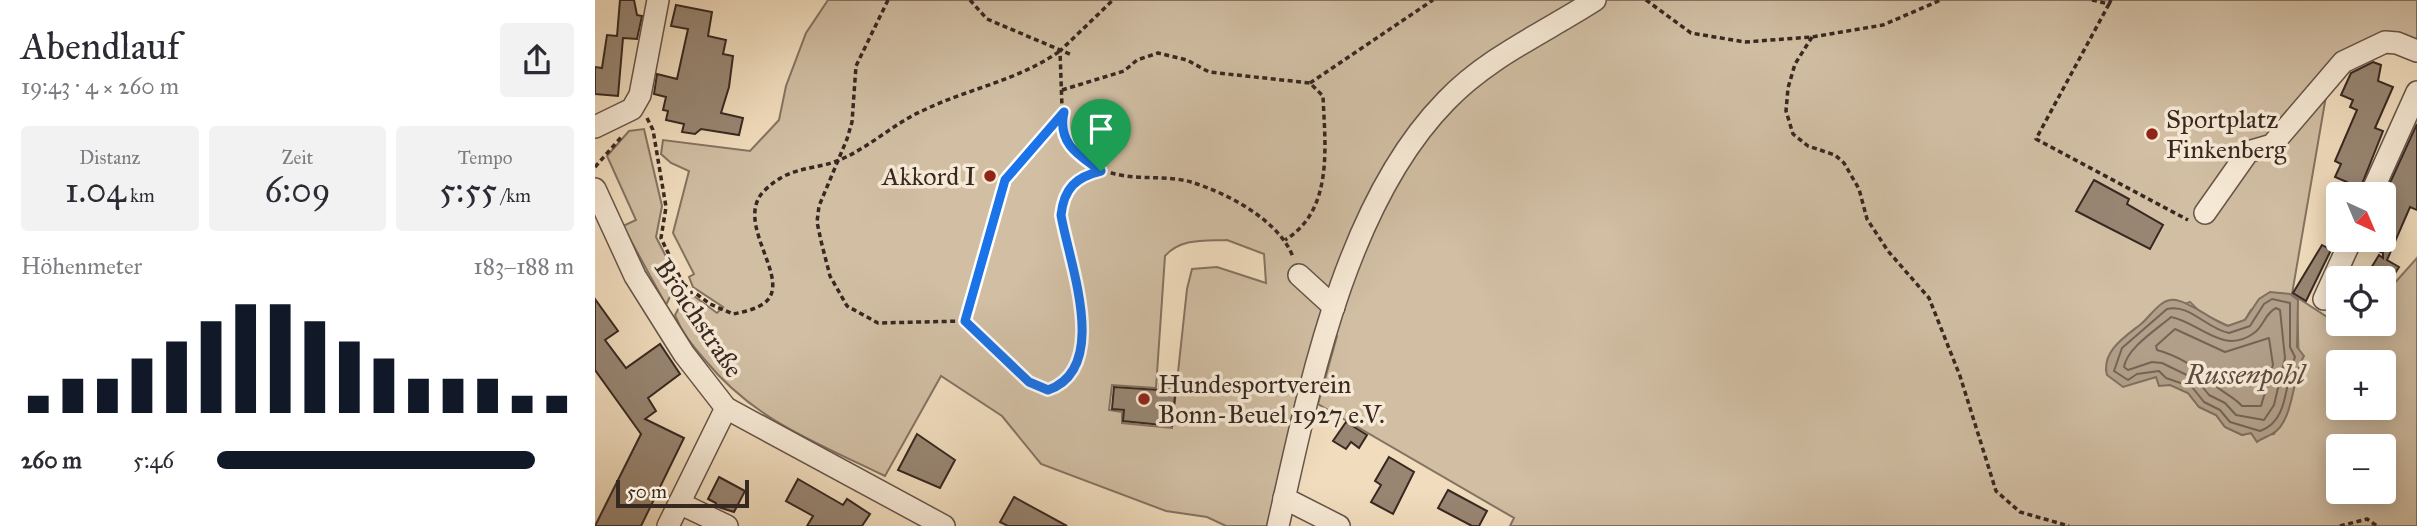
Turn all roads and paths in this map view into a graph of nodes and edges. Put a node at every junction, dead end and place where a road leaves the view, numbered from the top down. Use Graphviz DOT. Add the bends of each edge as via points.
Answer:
graph roads {
  1 [pos="658,0"];
  2 [pos="888,0"];
  3 [pos="970,0"];
  4 [pos="1113,0"];
  5 [pos="1433,0"];
  6 [pos="1595,0"];
  7 [pos="1646,0"];
  8 [pos="1941,0"];
  9 [pos="2092,0"];
  10 [pos="2110,2"];
  11 [pos="1812,37"];
  12 [pos="1060,51"];
  13 [pos="2417,51"];
  14 [pos="1072,55"];
  15 [pos="1310,83"];
  16 [pos="1062,90"];
  17 [pos="2417,92"];
  18 [pos="1064,112"];
  19 [pos="636,119"];
  20 [pos="595,128"];
  21 [pos="837,161"];
  22 [pos="595,167"];
  23 [pos="1101,171"];
  24 [pos="2376,182"];
  25 [pos="595,189"];
  26 [pos="2199,216"];
  27 [pos="1285,240"];
  28 [pos="2346,252"];
  29 [pos="1299,275"];
  30 [pos="683,284"];
  31 [pos="2324,299"];
  32 [pos="1334,307"];
  33 [pos="965,321"];
  34 [pos="665,324"];
  35 [pos="726,408"];
  36 [pos="1285,498"];
  37 [pos="679,503"];
  38 [pos="668,526"];
  39 [pos="727,526"];
  40 [pos="942,526"];
  41 [pos="1278,526"];
  42 [pos="1339,526"];
  43 [pos="2069,526"];
  44 [pos="2340,526"];
  45 [pos="2377,526"];
  1 -- 19 [label="street"];
  2 -- 21 [label="path" via="856,66 852,122"];
  3 -- 12 [label="path" via="987,19"];
  4 -- 12 [label="path"];
  5 -- 15 [label="path"];
  6 -- 32 [label="street" via="1484,66 1445,101 1409,145 1384,187"];
  7 -- 11 [label="path" via="1691,33 1745,42"];
  8 -- 11 [label="path" via="1883,25"];
  9 -- 10 [label="path"];
  10 -- 26 [label="path" via="2036,139 2185,220"];
  11 -- 43 [label="path" via="1795,64 1788,88 1786,111 1793,134 1844,163 1859,189 1867,219 1929,298 1960,376 1996,491 2020,512"];
  12 -- 14 [label="path"];
  12 -- 16 [label="path"];
  12 -- 21 [label="path" via="1034,69 921,110"];
  13 -- 26 [label="street" via="2385,42 2343,62 2272,145 2248,152"];
  15 -- 16 [label="path" via="1209,72 1187,60 1158,53 1137,60 1124,71"];
  15 -- 27 [label="path" via="1324,96 1323,188 1301,230"];
  16 -- 18 [label="path"];
  17 -- 24 [label="street"];
  18 -- 23 [label="path" via="1061,124 1067,144"];
  18 -- 33 [label="path" via="1005,180"];
  19 -- 20 [label="street"];
  19 -- 22 [label="path"];
  19 -- 30 [label="path" via="653,130 666,207 661,238"];
  21 -- 30 [label="path" via="796,170 763,192 755,225 772,278 765,303 733,314"];
  21 -- 33 [label="path" via="817,222 830,276 847,306 878,323"];
  23 -- 27 [label="path" via="1189,181 1259,217"];
  23 -- 33 [label="path" via="1084,175 1071,185 1063,200 1061,215 1083,342 1069,379 1048,390 1039,388"];
  25 -- 34 [label="street, Broichstraße" via="635,276"];
  27 -- 29 [label="path"];
  28 -- 31 [label="street"];
  29 -- 32 [label="street"];
  30 -- 34 [label="path"];
  32 -- 36 [label="street"];
  34 -- 35 [label="street, Broichstraße"];
  35 -- 37 [label="street"];
  35 -- 40 [label="street, Broichstraße"];
  36 -- 41 [label="street"];
  36 -- 42 [label="street"];
  37 -- 38 [label="street"];
  37 -- 39 [label="street"];
  44 -- 45 [label="path" via="2367,519"];
}
